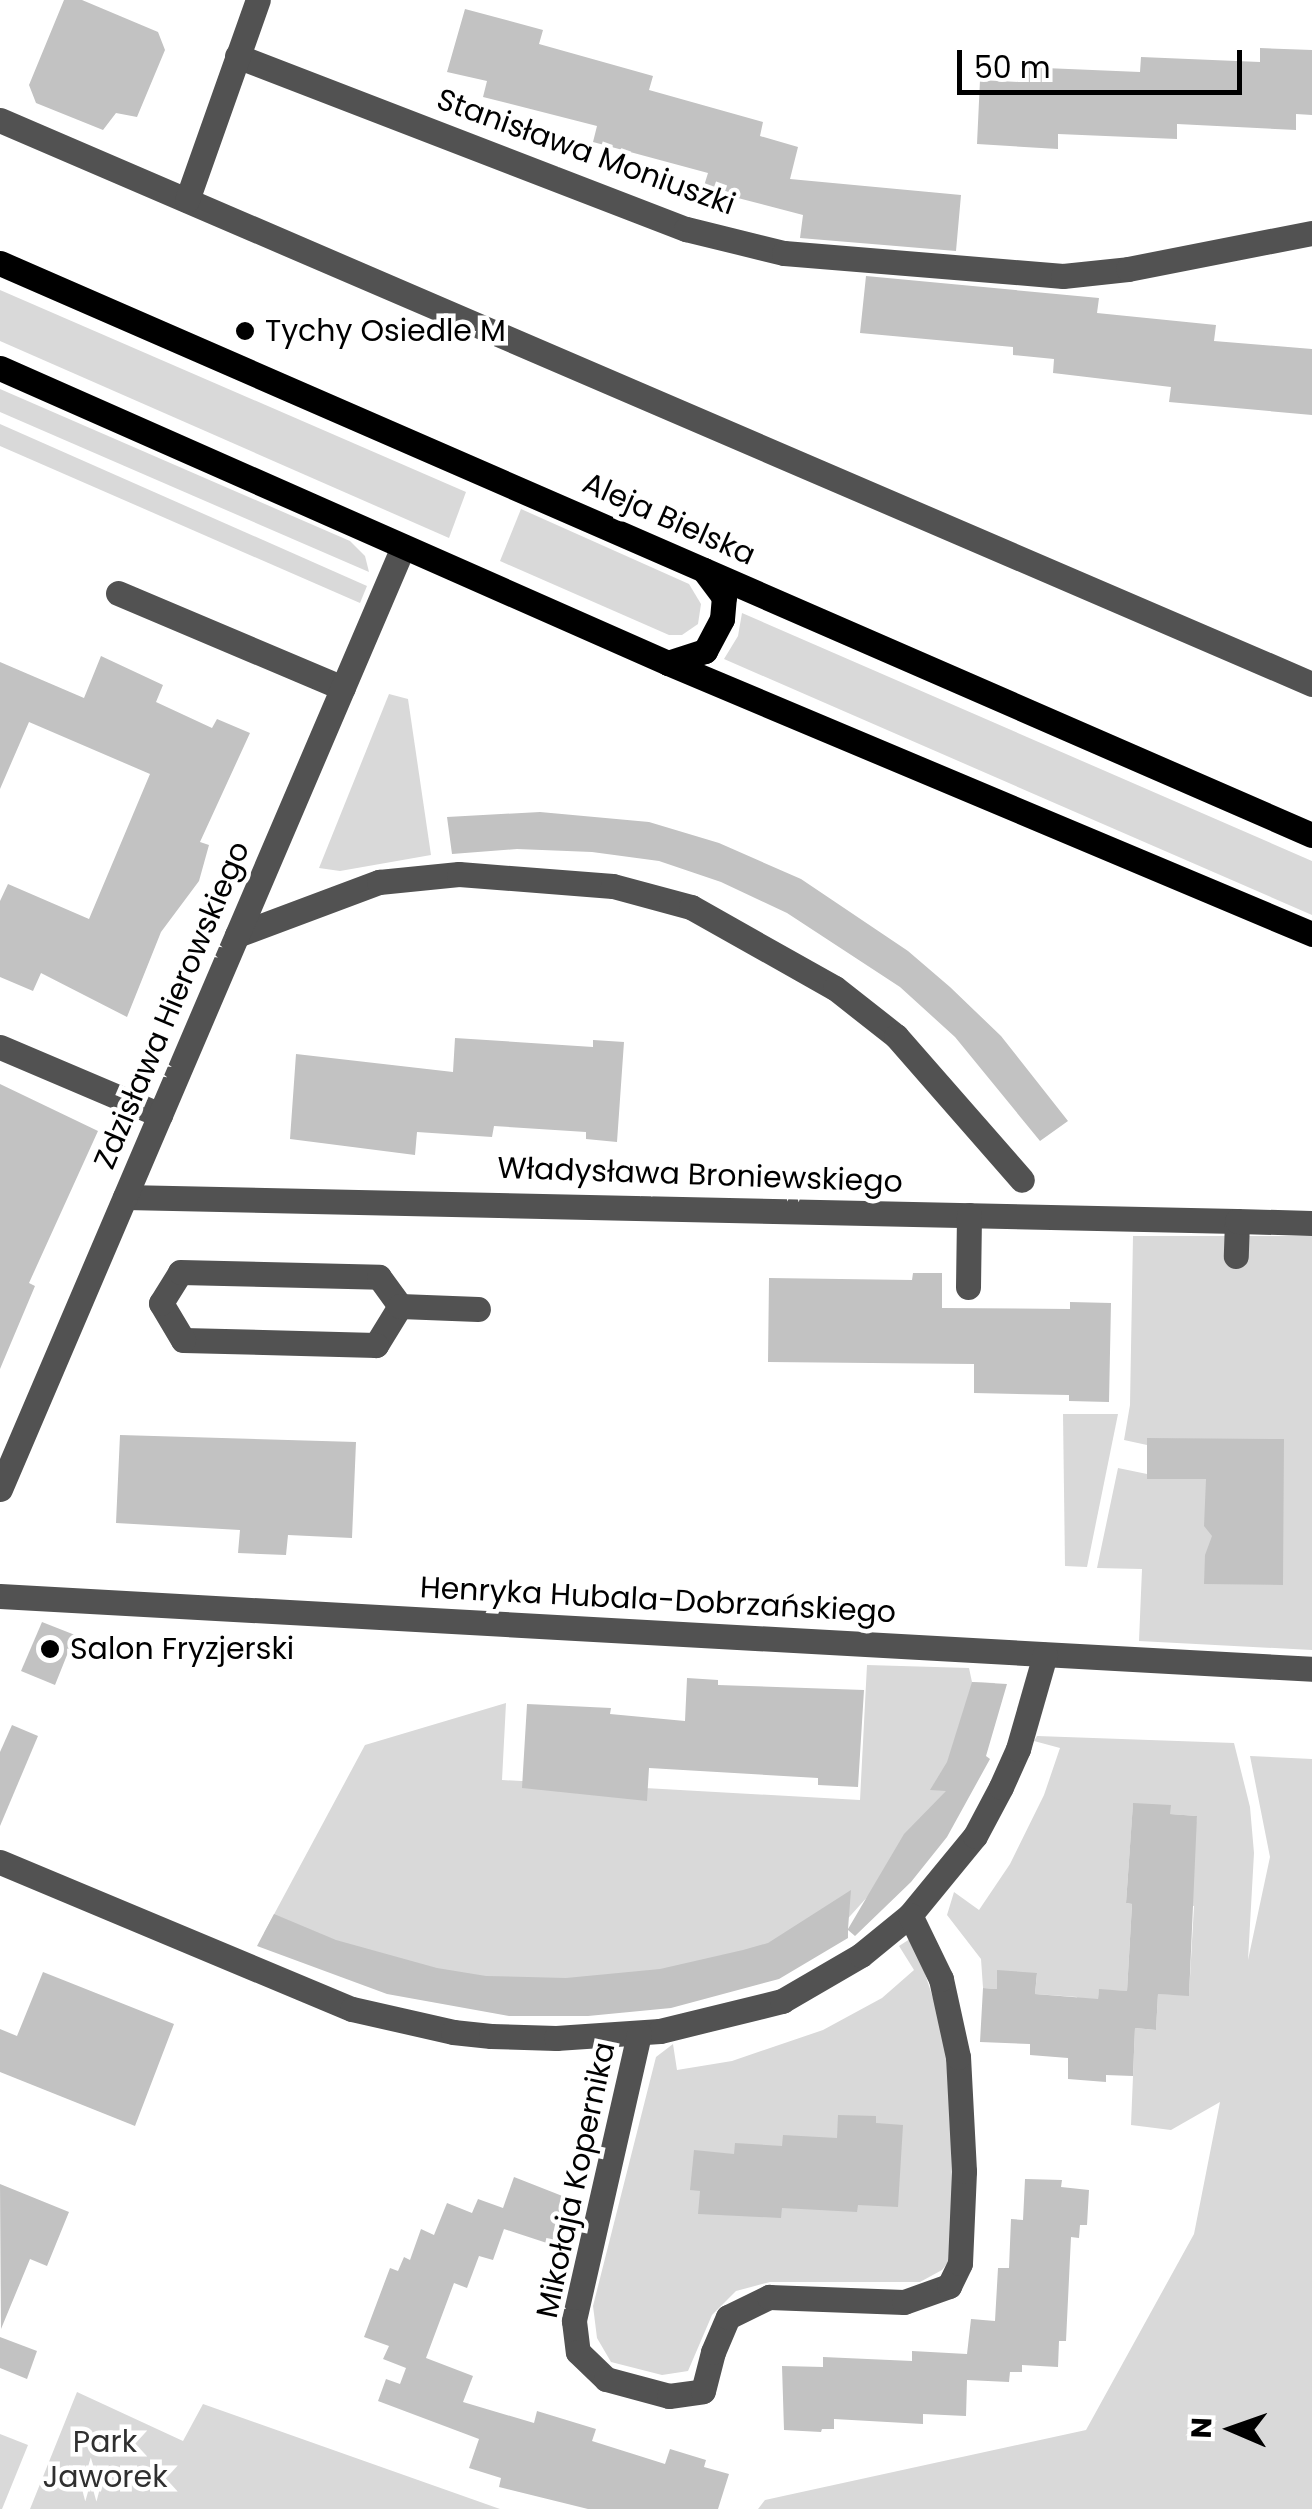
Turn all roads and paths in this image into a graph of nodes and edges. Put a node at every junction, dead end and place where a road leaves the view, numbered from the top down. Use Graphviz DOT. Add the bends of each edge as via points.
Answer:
graph roads {
  1 [pos="258,0"];
  2 [pos="237,56"];
  3 [pos="0,120"];
  4 [pos="187,200"];
  5 [pos="1312,233"];
  6 [pos="0,263"];
  7 [pos="0,368"];
  8 [pos="403,548"];
  9 [pos="704,570"];
  10 [pos="118,592"];
  11 [pos="668,663"];
  12 [pos="1312,684"];
  13 [pos="343,688"];
  14 [pos="1312,835"];
  15 [pos="1312,934"];
  16 [pos="237,935"];
  17 [pos="0,1047"];
  18 [pos="160,1115"];
  19 [pos="1022,1180"];
  20 [pos="125,1197"];
  21 [pos="969,1215"];
  22 [pos="1237,1221"];
  23 [pos="1312,1223"];
  24 [pos="1236,1256"];
  25 [pos="968,1286"];
  26 [pos="400,1306"];
  27 [pos="478,1308"];
  28 [pos="0,1489"];
  29 [pos="0,1596"];
  30 [pos="1044,1655"];
  31 [pos="1312,1669"];
  32 [pos="0,1862"];
  33 [pos="910,1915"];
  34 [pos="640,2034"];
  1 -- 2 [label="street"];
  2 -- 4 [label="street"];
  2 -- 5 [label="street, Stanisława Moniuszki" via="686,229 784,253 1063,276"];
  3 -- 4 [label="street"];
  4 -- 12 [label="street"];
  6 -- 9 [label="main road, Aleja Bielska"];
  7 -- 8 [label="main road"];
  8 -- 11 [label="main road"];
  8 -- 13 [label="street, Zdzisława Hierowskiego"];
  9 -- 11 [label="main road" via="724,597 722,620 705,650"];
  9 -- 14 [label="main road, Aleja Bielska"];
  10 -- 13 [label="street"];
  11 -- 15 [label="main road"];
  13 -- 16 [label="street, Zdzisława Hierowskiego"];
  16 -- 18 [label="street, Zdzisława Hierowskiego"];
  16 -- 19 [label="street" via="379,882 458,874 613,886 692,907 835,988 896,1036"];
  17 -- 18 [label="street"];
  18 -- 20 [label="street, Zdzisława Hierowskiego"];
  20 -- 21 [label="street, Władysława Broniewskiego"];
  20 -- 28 [label="street, Zdzisława Hierowskiego"];
  21 -- 22 [label="street, Władysława Broniewskiego"];
  21 -- 25 [label="street"];
  22 -- 23 [label="street"];
  22 -- 24 [label="street"];
  26 -- 26 [label="street" via="379,1278 180,1272 161,1303 183,1340 376,1344"];
  26 -- 27 [label="street"];
  29 -- 30 [label="street, Henryka Hubala-Dobrzańskiego"];
  30 -- 31 [label="street, Henryka Hubala-Dobrzańskiego"];
  30 -- 33 [label="street, Mikołaja Kopernika" via="1018,1749 976,1836"];
  32 -- 34 [label="street, Mikołaja Kopernika" via="352,2009 491,2036"];
  33 -- 34 [label="street, Mikołaja Kopernika" via="861,1955 782,2000"];
  33 -- 34 [label="street, Mikołaja Kopernika" via="941,1979 958,2057 964,2171 960,2262 949,2286 904,2302 769,2298 728,2317 703,2391 669,2396 606,2379 578,2352 574,2321"];
}
